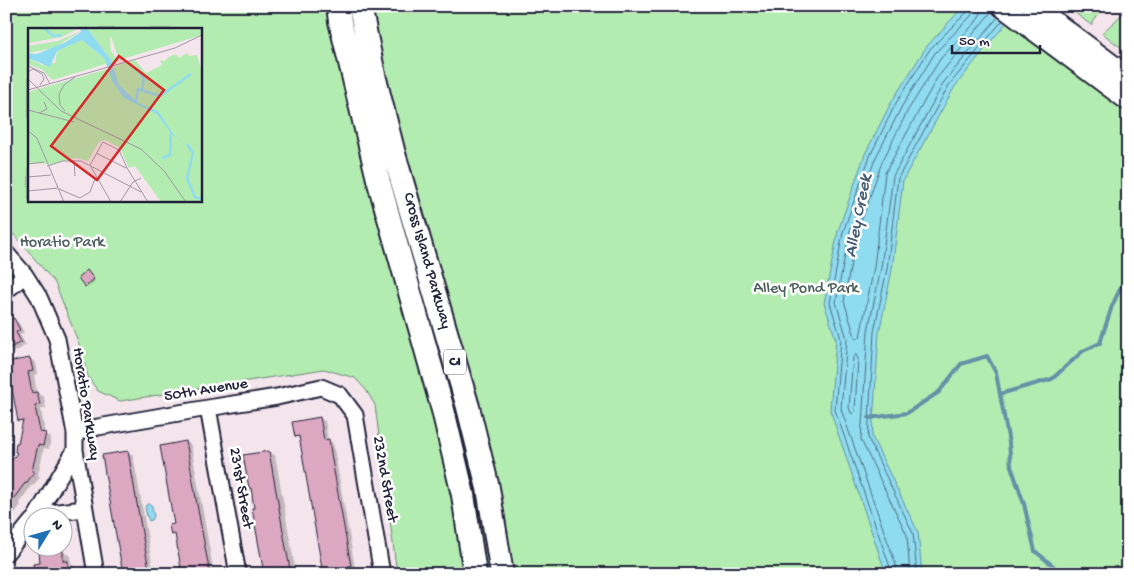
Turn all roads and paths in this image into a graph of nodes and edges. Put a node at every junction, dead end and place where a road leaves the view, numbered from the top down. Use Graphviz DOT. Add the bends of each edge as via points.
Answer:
graph roads {
  1 [pos="322,6"];
  2 [pos="338,6"];
  3 [pos="360,6"];
  4 [pos="368,6"];
  5 [pos="1002,6"];
  6 [pos="1030,12"];
  7 [pos="374,75"];
  8 [pos="1128,77"];
  9 [pos="1128,100"];
  10 [pos="378,179"];
  11 [pos="6,253"];
  12 [pos="25,275"];
  13 [pos="6,291"];
  14 [pos="340,395"];
  15 [pos="208,408"];
  16 [pos="75,433"];
  17 [pos="75,450"];
  18 [pos="40,508"];
  19 [pos="84,509"];
  20 [pos="72,510"];
  21 [pos="22,533"];
  22 [pos="6,553"];
  23 [pos="96,574"];
  24 [pos="238,574"];
  25 [pos="382,574"];
  26 [pos="475,574"];
  27 [pos="502,574"];
  1 -- 10 [label="highway" via="342,79"];
  2 -- 10 [label="highway, Cross Island Parkway / CI"];
  3 -- 7 [label="highway, Cross Island Parkway / CI"];
  4 -- 7 [label="highway"];
  5 -- 6 [label="main road"];
  6 -- 8 [label="main road"];
  6 -- 9 [label="main road"];
  7 -- 27 [label="highway, Cross Island Parkway / CI" via="468,407 488,488"];
  10 -- 26 [label="highway, Cross Island Parkway / CI" via="443,410 463,495"];
  11 -- 12 [label="street, Horatio Parkway"];
  12 -- 13 [label="street"];
  12 -- 16 [label="street, Horatio Parkway" via="57,338"];
  14 -- 15 [label="street, 50th Avenue" via="321,387"];
  14 -- 25 [label="street, 232nd Street" via="355,415"];
  15 -- 16 [label="street, 50th Avenue"];
  15 -- 24 [label="street, 231st Street"];
  16 -- 17 [label="street, Horatio Parkway"];
  17 -- 18 [label="street"];
  17 -- 19 [label="street, Horatio Parkway"];
  19 -- 20 [label="street"];
  19 -- 23 [label="street, Horatio Parkway"];
  21 -- 22 [label="street"];
}
